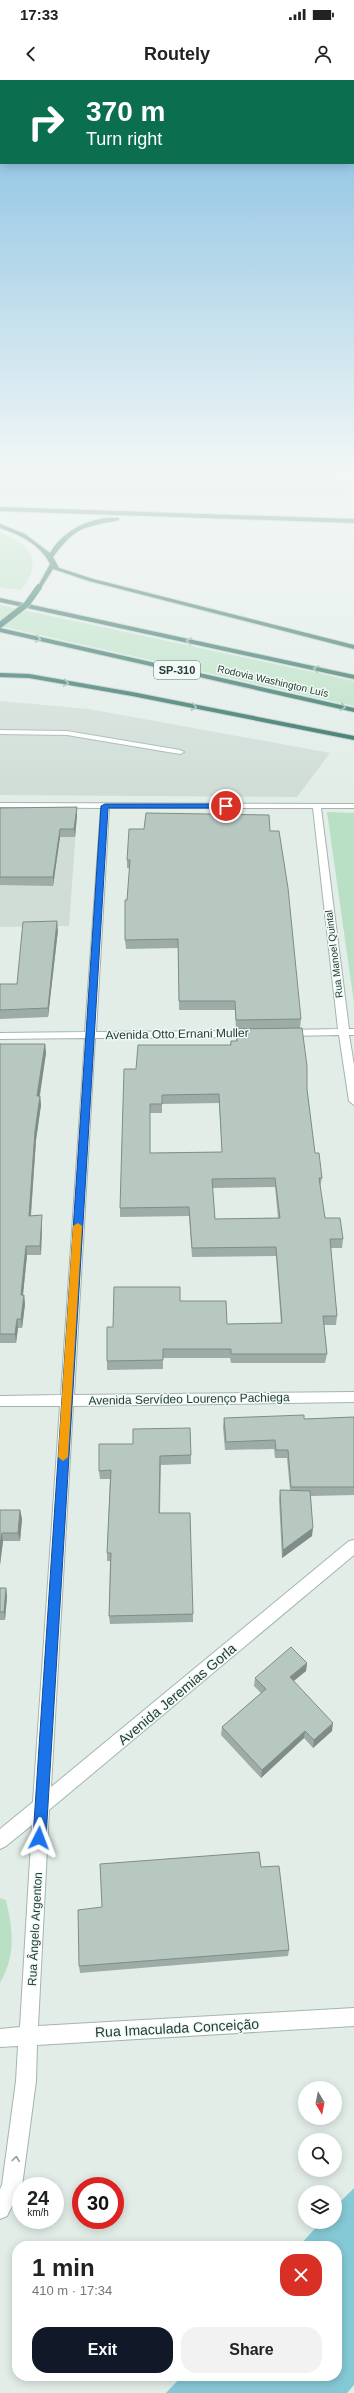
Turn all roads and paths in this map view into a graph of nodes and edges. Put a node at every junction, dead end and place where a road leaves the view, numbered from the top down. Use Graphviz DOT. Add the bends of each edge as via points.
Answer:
graph roads {
  1 [pos="45,577"];
  2 [pos="82,577"];
  3 [pos="0,600"];
  4 [pos="0,625"];
  5 [pos="0,630"];
  6 [pos="354,647"];
  7 [pos="0,675"];
  8 [pos="354,677"];
  9 [pos="354,710"];
  10 [pos="0,732"];
  11 [pos="354,738"];
  12 [pos="180,752"];
  13 [pos="0,805"];
  14 [pos="105,806"];
  15 [pos="317,806"];
  16 [pos="354,806"];
  17 [pos="280,1033"];
  18 [pos="349,1033"];
  19 [pos="264,1034"];
  20 [pos="0,1036"];
  21 [pos="90,1036"];
  22 [pos="354,1101"];
  23 [pos="354,1397"];
  24 [pos="0,1401"];
  25 [pos="67,1401"];
  26 [pos="354,1546"];
  27 [pos="41,1807"];
  28 [pos="0,1840"];
  29 [pos="354,2017"];
  30 [pos="29,2036"];
  31 [pos="0,2038"];
  32 [pos="0,2209"];
  1 -- 4 [label="highway, bridge" via="27,604"];
  2 -- 6 [label="highway"];
  8 -- 3 [label="highway, Rodovia Washington Luís / SP-310, one-way"];
  5 -- 9 [label="highway, Rodovia Washington Luís / SP-310, one-way"];
  7 -- 11 [label="highway, one-way" via="29,676 132,694"];
  10 -- 12 [label="street" via="67,733"];
  13 -- 14 [label="street"];
  14 -- 15 [label="street"];
  14 -- 21 [label="street, Rua Ângelo Argenton"];
  15 -- 16 [label="street"];
  15 -- 18 [label="street, Rua Manoel Quintal"];
  17 -- 18 [label="street"];
  18 -- 22 [label="street, Rua Manoel Quintal"];
  19 -- 21 [label="street, Avenida Otto Ernani Muller"];
  20 -- 21 [label="street, Avenida Otto Ernani Muller"];
  21 -- 25 [label="street, Rua Ângelo Argenton"];
  23 -- 25 [label="street, Avenida Servídeo Lourenço Pachiega"];
  24 -- 25 [label="street, Avenida Servídeo Lourenço Pachiega"];
  25 -- 27 [label="street, Rua Ângelo Argenton"];
  26 -- 27 [label="street, Avenida Jeremias Gorla"];
  27 -- 28 [label="street, Avenida Jeremias Gorla"];
  27 -- 30 [label="street, Rua Ângelo Argenton"];
  29 -- 30 [label="street, Rua Imaculada Conceição"];
  30 -- 31 [label="street, Rua Imaculada Conceição"];
  32 -- 30 [label="street, Rua Ângelo Argenton, one-way" via="12,2187 26,2081"];
}
